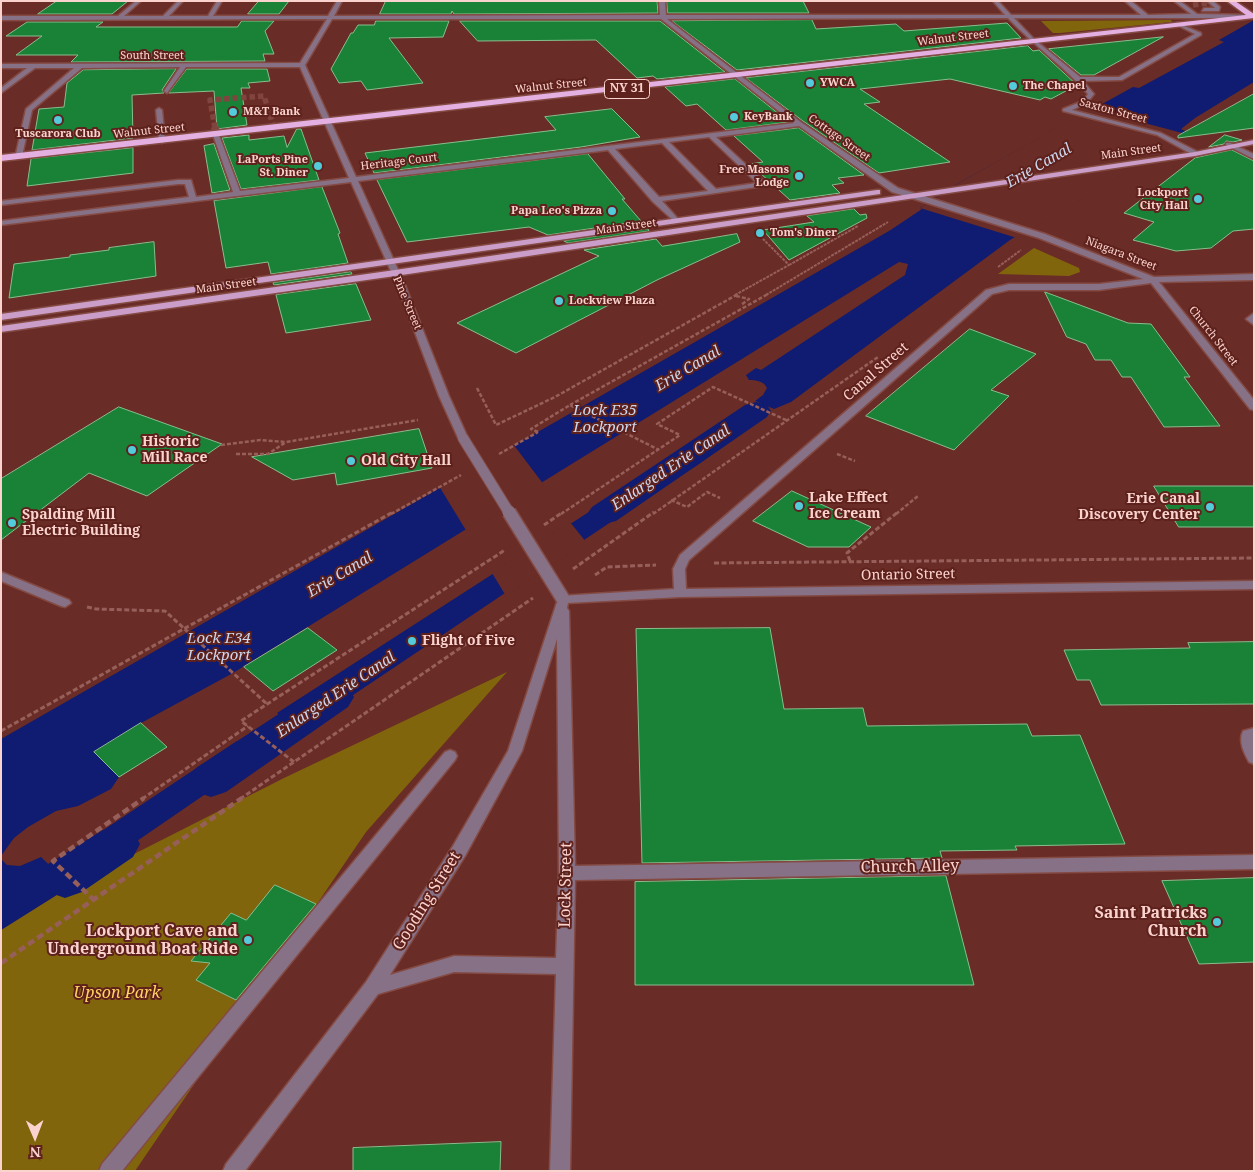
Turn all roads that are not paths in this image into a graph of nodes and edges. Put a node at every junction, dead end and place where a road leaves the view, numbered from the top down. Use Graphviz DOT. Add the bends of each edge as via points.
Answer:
graph roads {
  1 [pos="140,1"];
  2 [pos="181,1"];
  3 [pos="220,1"];
  4 [pos="340,1"];
  5 [pos="662,1"];
  6 [pos="995,1"];
  7 [pos="1127,1"];
  8 [pos="1209,2"];
  9 [pos="1231,2"];
  10 [pos="1180,4"];
  11 [pos="1193,5"];
  12 [pos="1139,10"];
  13 [pos="1009,16"];
  14 [pos="1146,16"];
  15 [pos="1196,16"];
  16 [pos="1253,17"];
  17 [pos="1,18"];
  18 [pos="120,18"];
  19 [pos="164,18"];
  20 [pos="209,18"];
  21 [pos="329,18"];
  22 [pos="663,18"];
  23 [pos="1179,24"];
  24 [pos="1032,40"];
  25 [pos="302,65"];
  26 [pos="1,66"];
  27 [pos="34,66"];
  28 [pos="80,66"];
  29 [pos="184,66"];
  30 [pos="739,76"];
  31 [pos="1078,79"];
  32 [pos="1,91"];
  33 [pos="167,91"];
  34 [pos="159,110"];
  35 [pos="327,122"];
  36 [pos="800,124"];
  37 [pos="216,135"];
  38 [pos="710,135"];
  39 [pos="162,141"];
  40 [pos="664,141"];
  41 [pos="1254,142"];
  42 [pos="1230,145"];
  43 [pos="610,148"];
  44 [pos="1186,149"];
  45 [pos="1195,154"];
  46 [pos="18,156"];
  47 [pos="1254,157"];
  48 [pos="1,158"];
  49 [pos="352,179"];
  50 [pos="895,190"];
  51 [pos="714,192"];
  52 [pos="237,194"];
  53 [pos="913,196"];
  54 [pos="193,199"];
  55 [pos="656,200"];
  56 [pos="1,203"];
  57 [pos="11,212"];
  58 [pos="676,221"];
  59 [pos="1,223"];
  60 [pos="1042,236"];
  61 [pos="390,262"];
  62 [pos="395,273"];
  63 [pos="1254,277"];
  64 [pos="1154,280"];
  65 [pos="1,316"];
  66 [pos="1254,316"];
  67 [pos="1254,322"];
  68 [pos="1,329"];
  69 [pos="1252,403"];
  70 [pos="1,576"];
  71 [pos="1254,585"];
  72 [pos="680,593"];
  73 [pos="562,598"];
  74 [pos="65,603"];
  75 [pos="1254,733"];
  76 [pos="450,756"];
  77 [pos="1254,758"];
  78 [pos="1254,862"];
  79 [pos="567,873"];
  80 [pos="565,966"];
  81 [pos="372,988"];
  82 [pos="109,1171"];
  83 [pos="233,1171"];
  84 [pos="560,1171"];
  1 -- 18 [label="street"];
  2 -- 19 [label="street"];
  3 -- 20 [label="street"];
  4 -- 21 [label="street"];
  5 -- 22 [label="street"];
  6 -- 13 [label="street, Saxton Street"];
  7 -- 12 [label="street"];
  8 -- 9 [label="street"];
  8 -- 10 [label="street" via="1217,10"];
  9 -- 16 [label="highway"];
  10 -- 11 [label="street"];
  10 -- 12 [label="street"];
  10 -- 15 [label="street"];
  12 -- 14 [label="street"];
  13 -- 14 [label="street"];
  13 -- 22 [label="street"];
  13 -- 24 [label="street, Saxton Street"];
  14 -- 15 [label="street"];
  15 -- 16 [label="street"];
  16 -- 23 [label="highway, Walnut Street / NY 31"];
  17 -- 18 [label="street"];
  18 -- 19 [label="street"];
  19 -- 20 [label="street"];
  20 -- 21 [label="street"];
  21 -- 22 [label="street"];
  21 -- 25 [label="street"];
  22 -- 30 [label="street, Cottage Street"];
  23 -- 24 [label="highway, Walnut Street / NY 31"];
  23 -- 31 [label="street" via="1199,34 1120,79"];
  24 -- 30 [label="highway, Walnut Street / NY 31"];
  24 -- 31 [label="street, Saxton Street"];
  25 -- 29 [label="street, South Street"];
  25 -- 35 [label="street, Pine Street"];
  26 -- 27 [label="street, South Street"];
  27 -- 28 [label="street, South Street"];
  27 -- 32 [label="street"];
  28 -- 29 [label="street, South Street"];
  28 -- 46 [label="street" via="29,110"];
  29 -- 33 [label="street"];
  30 -- 35 [label="highway, Walnut Street / NY 31"];
  30 -- 36 [label="street, Cottage Street"];
  31 -- 44 [label="street, Saxton Street" via="1091,94 1085,102 1065,110 1159,134"];
  34 -- 39 [label="street"];
  35 -- 37 [label="highway, Walnut Street / NY 31"];
  35 -- 49 [label="street, Pine Street"];
  36 -- 38 [label="street, Heritage Court"];
  36 -- 50 [label="street, Cottage Street"];
  37 -- 39 [label="highway, Walnut Street / NY 31"];
  37 -- 52 [label="street"];
  38 -- 40 [label="street, Heritage Court"];
  38 -- 51 [label="street" via="764,184"];
  39 -- 46 [label="highway, Walnut Street / NY 31"];
  40 -- 43 [label="street, Heritage Court"];
  40 -- 51 [label="street"];
  41 -- 42 [label="main road, Main Street"];
  42 -- 44 [label="main road, Main Street"];
  42 -- 45 [label="main road, Main Street"];
  42 -- 47 [label="street"];
  43 -- 49 [label="street, Heritage Court"];
  43 -- 55 [label="street"];
  44 -- 45 [label="street, Saxton Street"];
  44 -- 50 [label="main road, Main Street"];
  45 -- 53 [label="main road, Main Street"];
  46 -- 48 [label="highway, Walnut Street / NY 31"];
  49 -- 52 [label="street, Heritage Court"];
  49 -- 61 [label="street, Pine Street"];
  50 -- 53 [label="street, Cottage Street"];
  50 -- 58 [label="main road, Main Street"];
  51 -- 55 [label="street"];
  52 -- 54 [label="street, Heritage Court"];
  53 -- 60 [label="street, Cottage Street"];
  53 -- 62 [label="main road, Main Street"];
  54 -- 57 [label="street, Heritage Court"];
  54 -- 57 [label="street" via="188,182 178,182"];
  55 -- 58 [label="street"];
  56 -- 57 [label="street"];
  57 -- 59 [label="street, Heritage Court"];
  58 -- 61 [label="main road, Main Street"];
  60 -- 64 [label="street, Niagara Street"];
  61 -- 62 [label="street, Pine Street"];
  61 -- 65 [label="main road, Main Street"];
  62 -- 68 [label="main road, Main Street"];
  62 -- 73 [label="street, Pine Street, bridge" via="463,438"];
  63 -- 64 [label="street, Niagara Street"];
  64 -- 69 [label="street, Church Street"];
  64 -- 72 [label="street, Canal Street" via="1099,287 1021,287 989,292 684,558 680,564"];
  66 -- 67 [label="street" via="1251,319"];
  70 -- 74 [label="street"];
  71 -- 72 [label="street, Ontario Street"];
  72 -- 73 [label="street, Ontario Street"];
  73 -- 79 [label="street, Lock Street"];
  73 -- 81 [label="street, Gooding Street" via="515,751 460,851"];
  75 -- 77 [label="street" via="1248,735"];
  76 -- 82 [label="street"];
  78 -- 79 [label="street, Church Alley"];
  79 -- 80 [label="street, Lock Street"];
  80 -- 81 [label="street" via="454,964"];
  80 -- 84 [label="street, Lock Street"];
  81 -- 83 [label="street, Gooding Street"];
}
